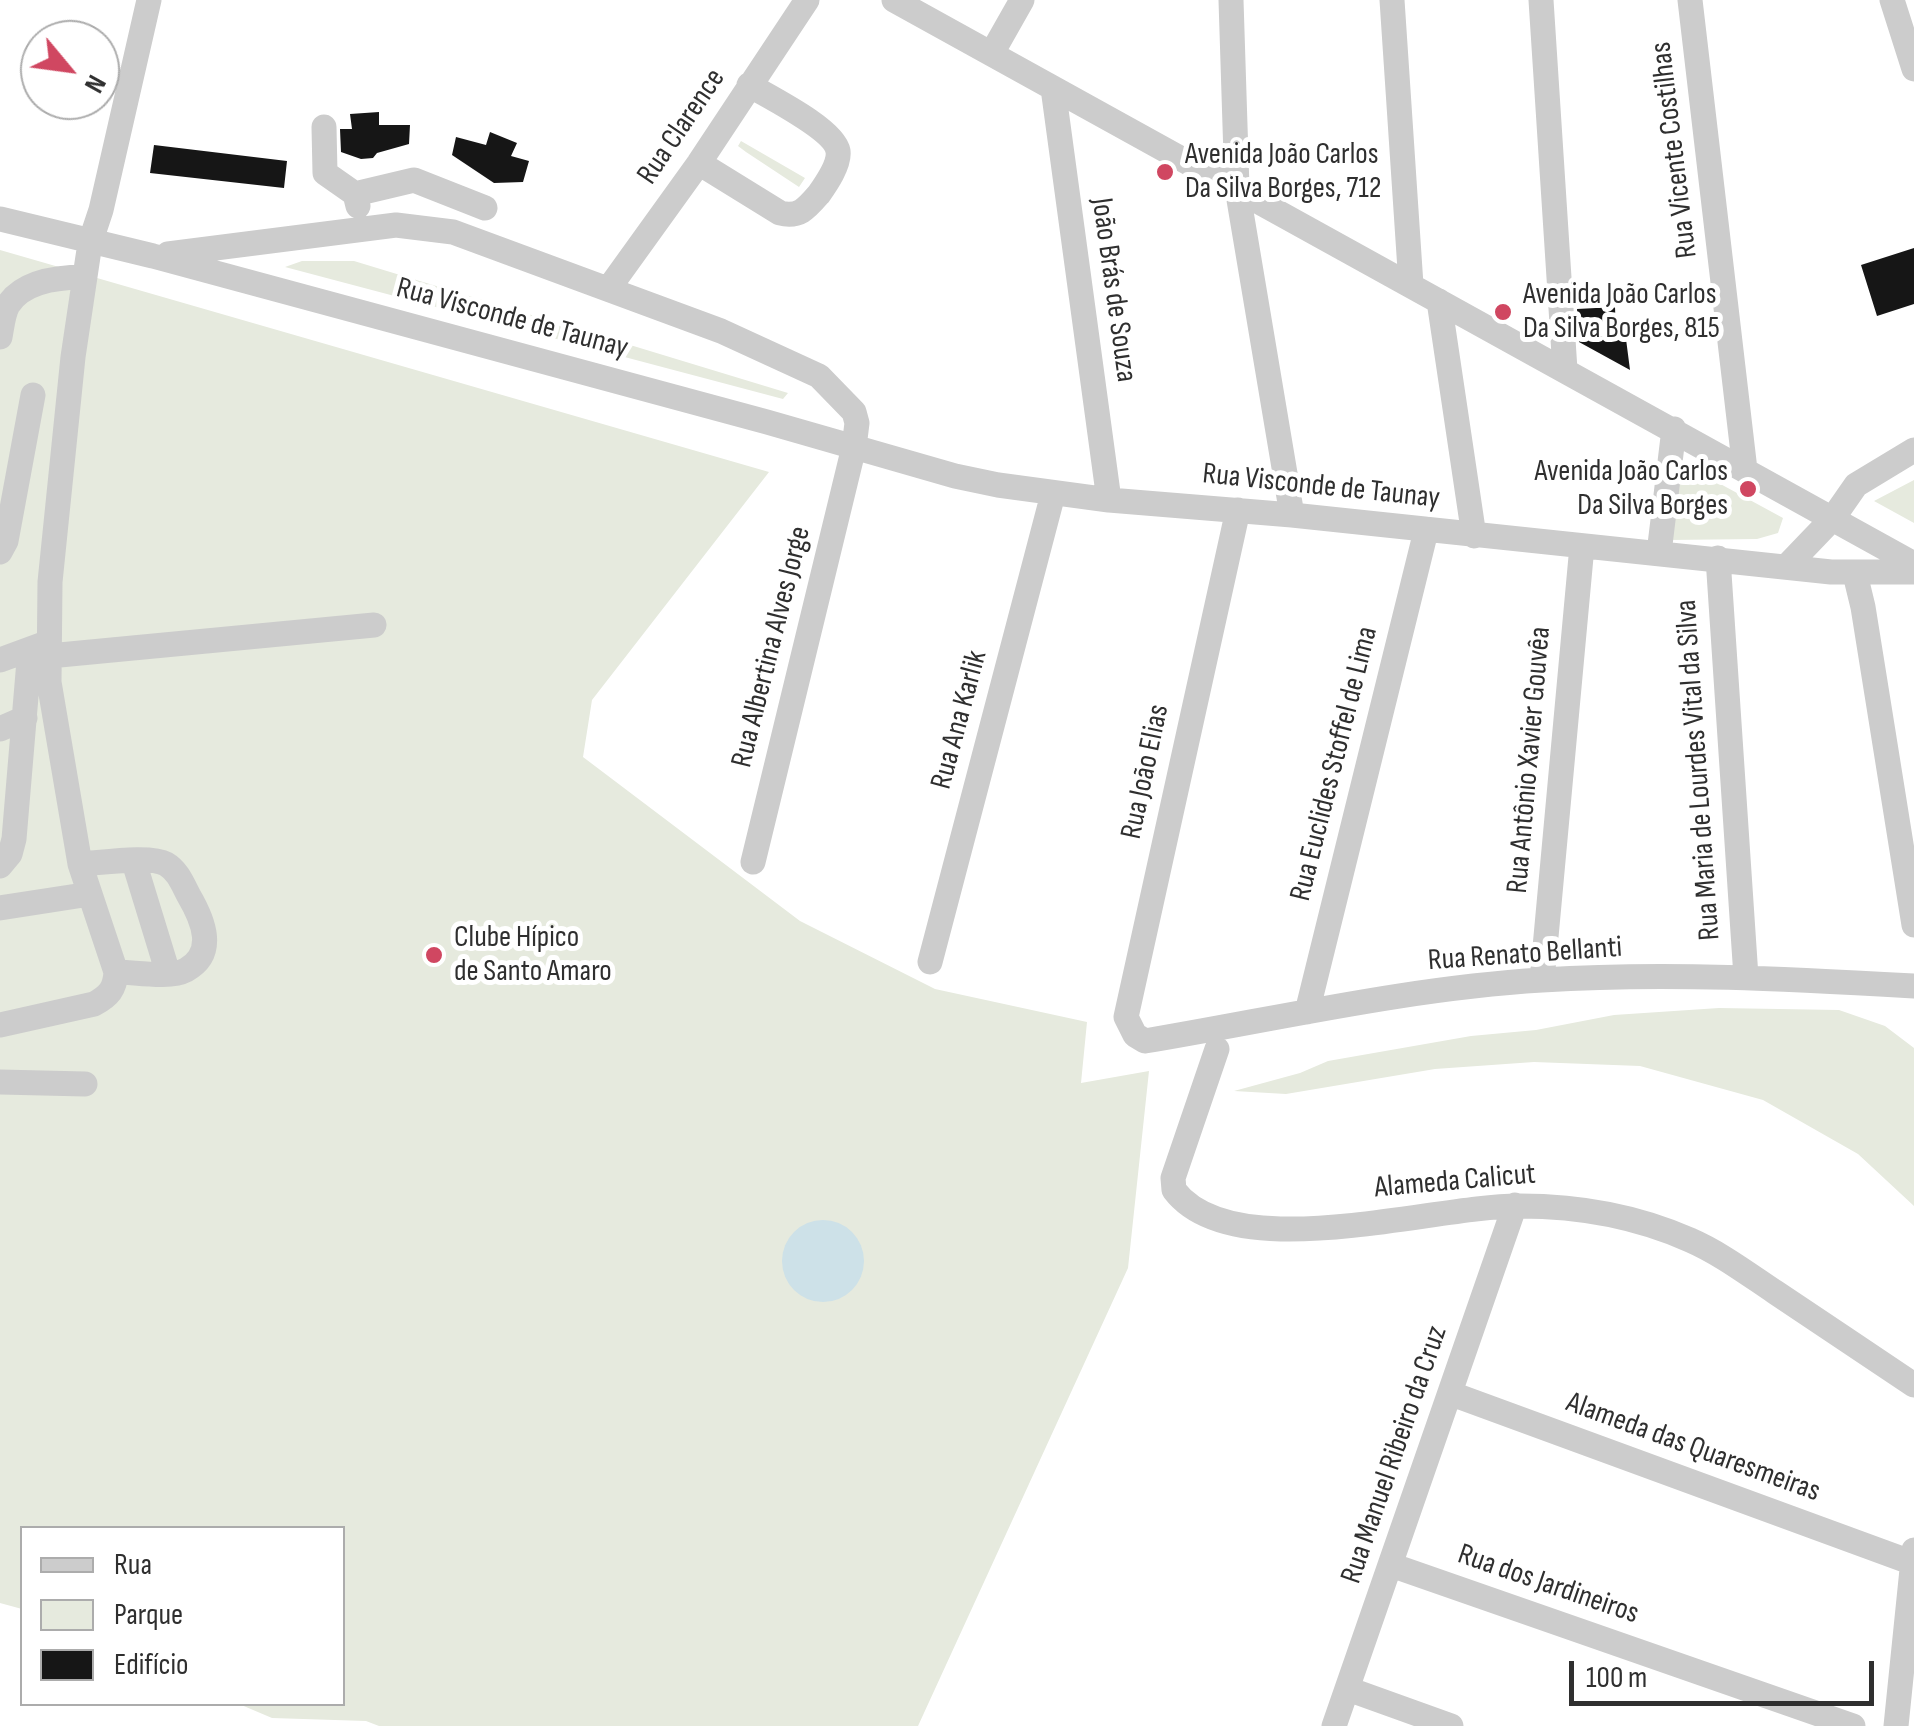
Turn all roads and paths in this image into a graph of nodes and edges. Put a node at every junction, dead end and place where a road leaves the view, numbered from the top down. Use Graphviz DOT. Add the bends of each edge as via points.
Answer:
graph roads {
  1 [pos="149,0"];
  2 [pos="806,0"];
  3 [pos="894,0"];
  4 [pos="1022,0"];
  5 [pos="1231,0"];
  6 [pos="1392,0"];
  7 [pos="1541,0"];
  8 [pos="1690,0"];
  9 [pos="1892,0"];
  10 [pos="992,54"];
  11 [pos="1914,69"];
  12 [pos="749,85"];
  13 [pos="1053,88"];
  14 [pos="324,127"];
  15 [pos="699,164"];
  16 [pos="1237,188"];
  17 [pos="355,194"];
  18 [pos="486,208"];
  19 [pos="0,219"];
  20 [pos="364,228"];
  21 [pos="90,242"];
  22 [pos="153,256"];
  23 [pos="85,277"];
  24 [pos="1411,285"];
  25 [pos="608,288"];
  26 [pos="1439,301"];
  27 [pos="0,337"];
  28 [pos="1566,370"];
  29 [pos="33,395"];
  30 [pos="1674,429"];
  31 [pos="854,447"];
  32 [pos="1914,450"];
  33 [pos="1745,470"];
  34 [pos="1054,494"];
  35 [pos="1109,500"];
  36 [pos="1238,510"];
  37 [pos="1292,515"];
  38 [pos="1834,518"];
  39 [pos="1426,531"];
  40 [pos="1474,536"];
  41 [pos="1582,546"];
  42 [pos="0,552"];
  43 [pos="1659,553"];
  44 [pos="1718,558"];
  45 [pos="1914,564"];
  46 [pos="1786,567"];
  47 [pos="1914,572"];
  48 [pos="1855,574"];
  49 [pos="374,625"];
  50 [pos="43,649"];
  51 [pos="0,660"];
  52 [pos="25,718"];
  53 [pos="0,729"];
  54 [pos="134,862"];
  55 [pos="752,862"];
  56 [pos="80,864"];
  57 [pos="0,866"];
  58 [pos="90,894"];
  59 [pos="0,908"];
  60 [pos="1914,926"];
  61 [pos="930,962"];
  62 [pos="116,972"];
  63 [pos="168,973"];
  64 [pos="1746,977"];
  65 [pos="1542,980"];
  66 [pos="1914,986"];
  67 [pos="1307,1012"];
  68 [pos="0,1025"];
  69 [pos="1145,1041"];
  70 [pos="1217,1049"];
  71 [pos="0,1082"];
  72 [pos="86,1084"];
  73 [pos="1515,1206"];
  74 [pos="1914,1385"];
  75 [pos="1452,1394"];
  76 [pos="1913,1557"];
  77 [pos="1391,1565"];
  78 [pos="1348,1688"];
  79 [pos="1334,1726"];
  80 [pos="1451,1726"];
  81 [pos="1853,1726"];
  82 [pos="1896,1726"];
  1 -- 21 [label="street"];
  2 -- 12 [label="street, Rua Clarence"];
  3 -- 10 [label="street"];
  4 -- 10 [label="street"];
  5 -- 16 [label="street"];
  6 -- 24 [label="street"];
  7 -- 28 [label="street"];
  8 -- 33 [label="street, Rua Vicente Costilhas"];
  9 -- 11 [label="street"];
  10 -- 13 [label="street"];
  12 -- 15 [label="street, Rua Clarence"];
  12 -- 15 [label="street" via="836,145 824,186 807,208 790,215"];
  13 -- 16 [label="street"];
  13 -- 35 [label="street, João Brás de Souza"];
  14 -- 17 [label="street" via="325,173"];
  15 -- 25 [label="street, Rua Clarence"];
  16 -- 24 [label="street"];
  16 -- 37 [label="street"];
  17 -- 18 [label="street" via="414,180"];
  17 -- 20 [label="street"];
  19 -- 21 [label="street, Rua Visconde de Taunay"];
  20 -- 22 [label="street, Rua Visconde de Taunay"];
  20 -- 25 [label="street, Rua Visconde de Taunay" via="454,232"];
  21 -- 22 [label="street, Rua Visconde de Taunay"];
  21 -- 23 [label="street"];
  22 -- 31 [label="street, Rua Visconde de Taunay"];
  23 -- 27 [label="street" via="57,278 21,292 6,309"];
  23 -- 50 [label="street"];
  24 -- 26 [label="street"];
  25 -- 31 [label="street, Rua Visconde de Taunay" via="819,376 854,412"];
  26 -- 28 [label="street"];
  26 -- 40 [label="street"];
  28 -- 30 [label="street"];
  29 -- 42 [label="street"];
  30 -- 33 [label="street"];
  30 -- 43 [label="street"];
  31 -- 34 [label="street, Rua Visconde de Taunay" via="954,476"];
  31 -- 55 [label="street, Rua Albertina Alves Jorge"];
  32 -- 38 [label="street" via="1856,485"];
  33 -- 38 [label="street"];
  34 -- 35 [label="street, Rua Visconde de Taunay"];
  34 -- 61 [label="street, Rua Ana Karlik"];
  35 -- 36 [label="street, Rua Visconde de Taunay"];
  36 -- 37 [label="street, Rua Visconde de Taunay"];
  36 -- 69 [label="street, Rua João Elias" via="1126,1016"];
  37 -- 39 [label="street, Rua Visconde de Taunay"];
  38 -- 45 [label="street"];
  38 -- 46 [label="street"];
  39 -- 40 [label="street, Rua Visconde de Taunay"];
  39 -- 67 [label="street, Rua Euclides Stoffel de Lima"];
  40 -- 41 [label="street, Rua Visconde de Taunay"];
  41 -- 43 [label="street, Rua Visconde de Taunay"];
  41 -- 65 [label="street, Rua Antônio Xavier Gouvêa"];
  43 -- 44 [label="street, Rua Visconde de Taunay"];
  44 -- 46 [label="street, Rua Visconde de Taunay"];
  44 -- 64 [label="street, Rua Maria de Lourdes Vital da Silva"];
  46 -- 48 [label="street, Rua Visconde de Taunay"];
  47 -- 48 [label="street, Rua Visconde de Taunay"];
  48 -- 60 [label="street"];
  49 -- 50 [label="street"];
  50 -- 51 [label="street"];
  50 -- 52 [label="street"];
  50 -- 56 [label="street"];
  52 -- 53 [label="street"];
  52 -- 57 [label="street" via="14,839"];
  54 -- 56 [label="street"];
  54 -- 63 [label="street"];
  54 -- 63 [label="street" via="166,864 200,916 206,942 200,961"];
  56 -- 58 [label="street"];
  58 -- 59 [label="street"];
  58 -- 62 [label="street"];
  62 -- 63 [label="street"];
  62 -- 68 [label="street" via="115,986 94,1004"];
  64 -- 65 [label="street, Rua Renato Bellanti"];
  64 -- 66 [label="street, Rua Renato Bellanti"];
  65 -- 67 [label="street, Rua Renato Bellanti"];
  67 -- 69 [label="street, Rua Renato Bellanti"];
  70 -- 73 [label="street, Alameda Calicut" via="1173,1178 1174,1190 1193,1208 1243,1226 1287,1230"];
  71 -- 72 [label="street"];
  73 -- 74 [label="street, Alameda Calicut" via="1579,1207 1693,1241"];
  73 -- 75 [label="street, Rua Manuel Ribeiro da Cruz"];
  75 -- 76 [label="street, Alameda das Quaresmeiras"];
  75 -- 77 [label="street, Rua Manuel Ribeiro da Cruz"];
  76 -- 82 [label="street"];
  77 -- 78 [label="street, Rua Manuel Ribeiro da Cruz"];
  77 -- 81 [label="street, Rua dos Jardineiros"];
  78 -- 79 [label="street, Rua Manuel Ribeiro da Cruz"];
  78 -- 80 [label="street"];
}
